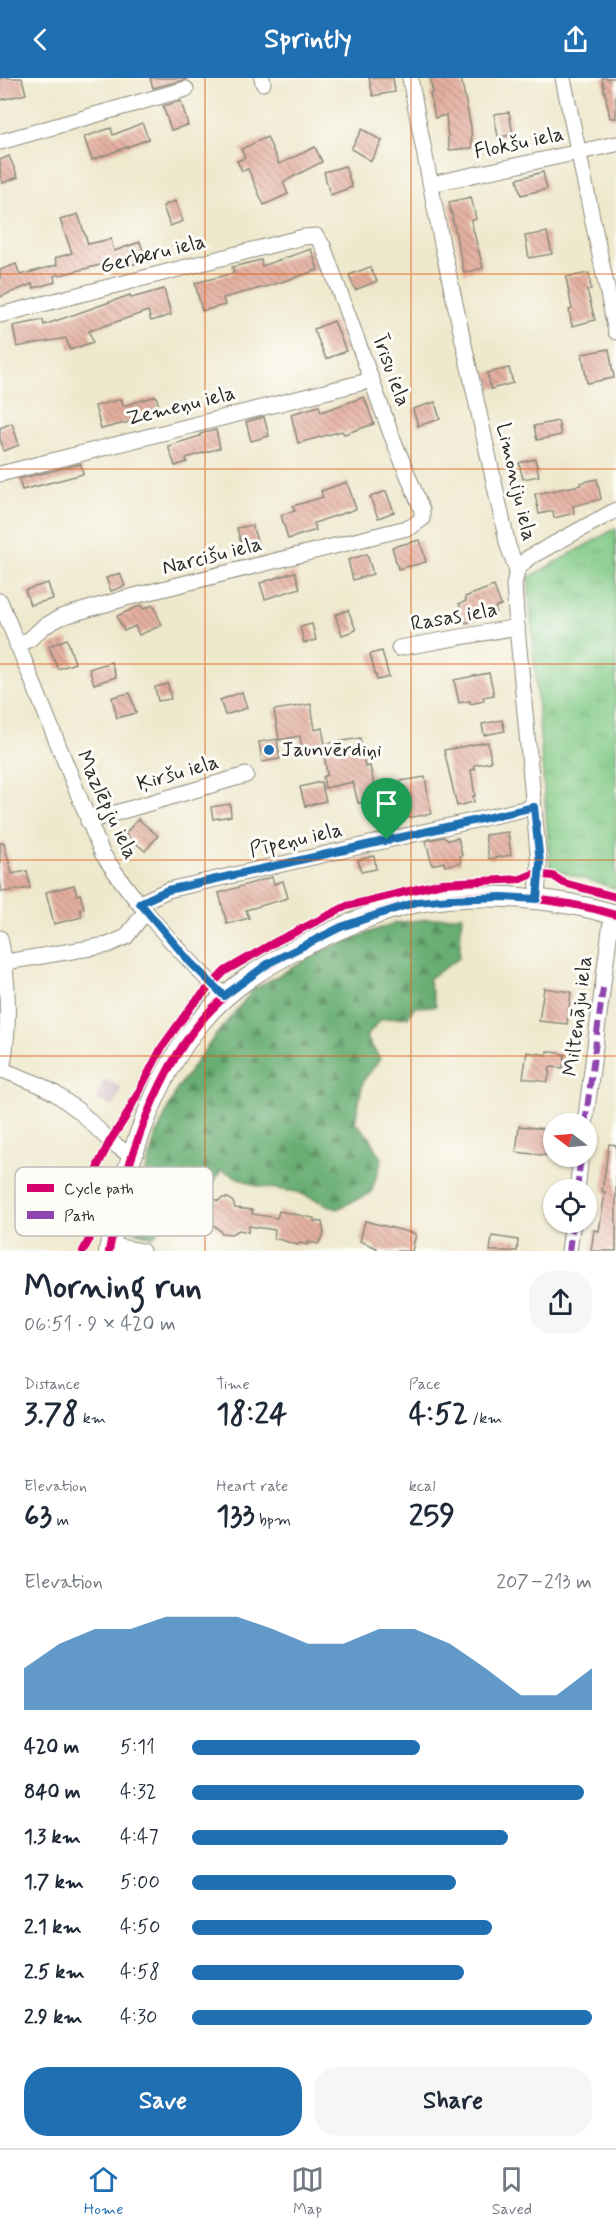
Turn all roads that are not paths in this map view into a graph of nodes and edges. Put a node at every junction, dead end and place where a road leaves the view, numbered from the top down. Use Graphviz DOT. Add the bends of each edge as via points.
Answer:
graph roads {
  1 [pos="410,78"];
  2 [pos="563,78"];
  3 [pos="186,89"];
  4 [pos="0,142"];
  5 [pos="616,144"];
  6 [pos="579,152"];
  7 [pos="431,184"];
  8 [pos="316,236"];
  9 [pos="0,315"];
  10 [pos="616,332"];
  11 [pos="372,380"];
  12 [pos="0,474"];
  13 [pos="616,510"];
  14 [pos="422,519"];
  15 [pos="517,570"];
  16 [pos="0,601"];
  17 [pos="517,627"];
  18 [pos="16,645"];
  19 [pos="399,648"];
  20 [pos="246,775"];
  21 [pos="534,807"];
  22 [pos="88,821"];
  23 [pos="537,899"];
  24 [pos="143,907"];
  25 [pos="614,914"];
  26 [pos="0,938"];
  27 [pos="3,963"];
  28 [pos="224,996"];
  29 [pos="1,1070"];
  30 [pos="587,1113"];
  31 [pos="131,1156"];
  32 [pos="128,1167"];
  33 [pos="571,1233"];
  34 [pos="109,1248"];
  35 [pos="142,1251"];
  36 [pos="569,1251"];
  1 -- 7 [label="street, Limoniju iela"];
  2 -- 6 [label="street"];
  3 -- 4 [label="street"];
  5 -- 6 [label="street, Flokšu iela"];
  6 -- 7 [label="street, Flokšu iela"];
  6 -- 10 [label="street"];
  7 -- 15 [label="street, Limoniju iela" via="508,546"];
  8 -- 9 [label="street, Gerberu iela"];
  8 -- 11 [label="street, Īrisu iela" via="324,246"];
  11 -- 12 [label="street, Zemeņu iela"];
  11 -- 14 [label="street, Īrisu iela" via="422,510"];
  13 -- 15 [label="street" via="528,558"];
  14 -- 18 [label="street, Narcišu iela" via="411,526 61,617"];
  15 -- 17 [label="street, Limoniju iela"];
  16 -- 18 [label="street, Mazlēpju iela"];
  17 -- 19 [label="street, Rasas iela"];
  17 -- 21 [label="street, Limoniju iela"];
  18 -- 22 [label="street, Mazlēpju iela"];
  20 -- 22 [label="street, Ķiršu iela"];
  21 -- 23 [label="street, Limoniju iela" via="540,863"];
  21 -- 24 [label="street, Pīpeņu iela" via="168,890"];
  22 -- 24 [label="street, Mazlēpju iela" via="102,853"];
  23 -- 25 [label="main road"];
  23 -- 28 [label="main road" via="417,902 341,927 269,963"];
  24 -- 27 [label="street" via="126,937 108,945"];
  24 -- 28 [label="street, Mazlēpju iela"];
  25 -- 30 [label="street, Miltenāju iela"];
  26 -- 27 [label="street"];
  27 -- 29 [label="street" via="6,1047"];
  28 -- 31 [label="main road" via="183,1046"];
  29 -- 31 [label="street" via="56,1094"];
  31 -- 32 [label="main road"];
  33 -- 36 [label="street"];
  34 -- 35 [label="street"];
}
